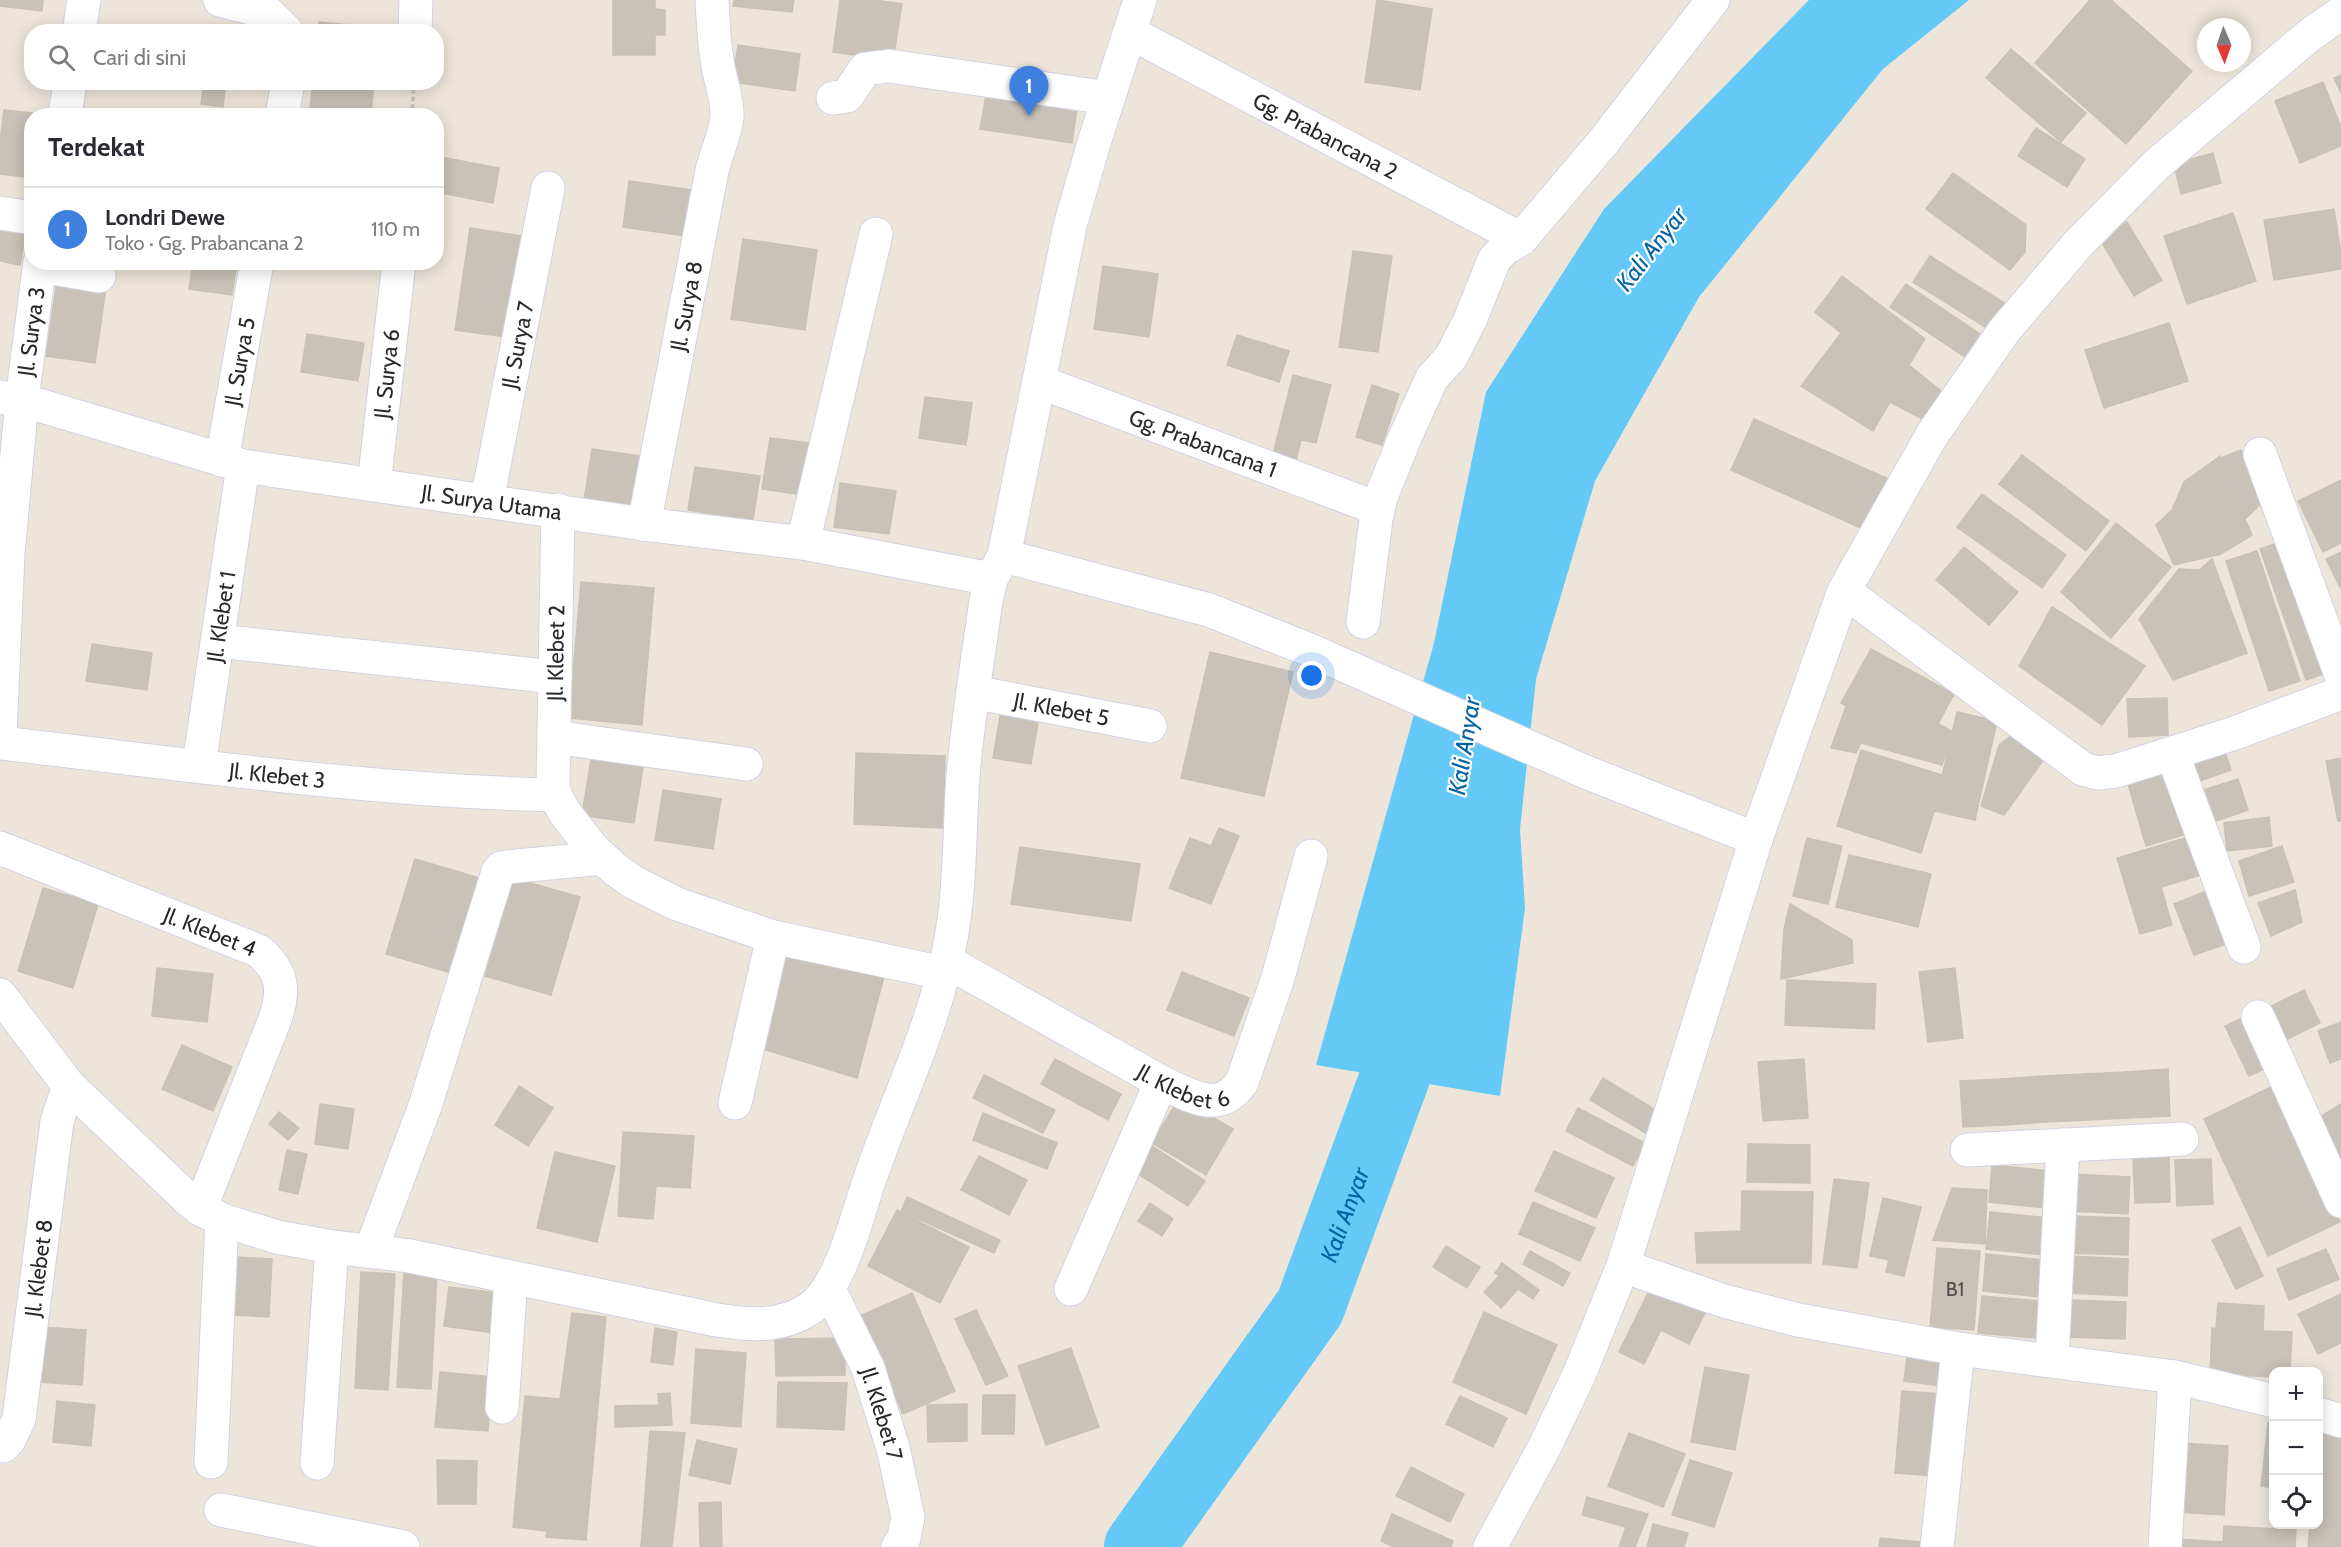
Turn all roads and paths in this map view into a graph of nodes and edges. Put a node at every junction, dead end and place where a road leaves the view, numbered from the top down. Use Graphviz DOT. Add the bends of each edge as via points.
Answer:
graph roads {
  1 [pos="84,0"];
  2 [pos="220,0"];
  3 [pos="416,0"];
  4 [pos="712,0"];
  5 [pos="1140,0"];
  6 [pos="1713,0"];
  7 [pos="2341,13"];
  8 [pos="80,24"];
  9 [pos="279,24"];
  10 [pos="416,24"];
  11 [pos="1131,33"];
  12 [pos="69,90"];
  13 [pos="287,90"];
  14 [pos="414,90"];
  15 [pos="833,98"];
  16 [pos="1108,98"];
  17 [pos="66,108"];
  18 [pos="283,108"];
  19 [pos="412,108"];
  20 [pos="548,188"];
  21 [pos="0,213"];
  22 [pos="24,217"];
  23 [pos="876,234"];
  24 [pos="1521,239"];
  25 [pos="39,270"];
  26 [pos="70,270"];
  27 [pos="256,270"];
  28 [pos="398,270"];
  29 [pos="99,276"];
  30 [pos="1040,382"];
  31 [pos="11,399"];
  32 [pos="2260,454"];
  33 [pos="233,463"];
  34 [pos="374,485"];
  35 [pos="487,501"];
  36 [pos="1366,504"];
  37 [pos="558,510"];
  38 [pos="644,524"];
  39 [pos="803,543"];
  40 [pos="998,567"];
  41 [pos="1844,591"];
  42 [pos="1363,622"];
  43 [pos="218,641"];
  44 [pos="2341,675"];
  45 [pos="555,677"];
  46 [pos="973,692"];
  47 [pos="2341,693"];
  48 [pos="1150,726"];
  49 [pos="0,732"];
  50 [pos="554,737"];
  51 [pos="0,743"];
  52 [pos="2172,753"];
  53 [pos="746,764"];
  54 [pos="199,765"];
  55 [pos="555,795"];
  56 [pos="1756,839"];
  57 [pos="0,848"];
  58 [pos="1311,856"];
  59 [pos="602,858"];
  60 [pos="773,937"];
  61 [pos="2244,947"];
  62 [pos="945,967"];
  63 [pos="0,995"];
  64 [pos="2258,1017"];
  65 [pos="1161,1082"];
  66 [pos="69,1086"];
  67 [pos="735,1103"];
  68 [pos="2182,1139"];
  69 [pos="2063,1145"];
  70 [pos="1967,1150"];
  71 [pos="2341,1201"];
  72 [pos="211,1214"];
  73 [pos="332,1247"];
  74 [pos="371,1250"];
  75 [pos="1623,1266"];
  76 [pos="511,1278"];
  77 [pos="829,1289"];
  78 [pos="1071,1289"];
  79 [pos="1958,1349"];
  80 [pos="2052,1360"];
  81 [pos="2175,1377"];
  82 [pos="2269,1400"];
  83 [pos="502,1407"];
  84 [pos="2323,1415"];
  85 [pos="2341,1420"];
  86 [pos="3,1446"];
  87 [pos="211,1462"];
  88 [pos="317,1463"];
  89 [pos="221,1510"];
  90 [pos="403,1547"];
  91 [pos="898,1547"];
  92 [pos="1490,1547"];
  93 [pos="1937,1547"];
  94 [pos="2165,1547"];
  1 -- 8 [label="street"];
  2 -- 9 [label="street" via="267,12"];
  3 -- 10 [label="street"];
  4 -- 38 [label="street, Jl. Surya 8" via="713,30 727,102 725,130 712,171"];
  5 -- 11 [label="street"];
  6 -- 24 [label="street" via="1604,141"];
  7 -- 41 [label="street" via="2156,165 2078,244 2004,331 1932,435"];
  11 -- 16 [label="street"];
  11 -- 24 [label="street, Gg. Prabancana 2"];
  12 -- 17 [label="street"];
  13 -- 18 [label="street"];
  14 -- 19 [label="path"];
  15 -- 16 [label="street" via="847,96 865,69 881,66"];
  16 -- 30 [label="street" via="1070,226"];
  20 -- 35 [label="street, Jl. Surya 7"];
  21 -- 22 [label="street"];
  23 -- 39 [label="street"];
  24 -- 42 [label="street" via="1494,260 1470,320 1451,357 1432,378 1406,435 1376,519"];
  25 -- 31 [label="street, Jl. Surya 3"];
  26 -- 29 [label="street"];
  27 -- 33 [label="street, Jl. Surya 5"];
  28 -- 34 [label="street, Jl. Surya 6"];
  30 -- 36 [label="street, Gg. Prabancana 1"];
  30 -- 40 [label="street"];
  31 -- 33 [label="street, Jl. Surya Utama"];
  31 -- 49 [label="street, Jl. Surya 3"];
  32 -- 44 [label="street"];
  33 -- 34 [label="street, Jl. Surya Utama"];
  33 -- 43 [label="street, Jl. Klebet 1"];
  34 -- 35 [label="street, Jl. Surya Utama"];
  35 -- 37 [label="street, Jl. Surya Utama"];
  37 -- 38 [label="street, Jl. Surya Utama"];
  37 -- 45 [label="street, Jl. Klebet 2"];
  38 -- 39 [label="street, Jl. Surya Utama"];
  39 -- 40 [label="street, Jl. Surya Utama"];
  40 -- 46 [label="street" via="987,590"];
  40 -- 56 [label="street, Jl. Surya Utama" via="1209,610 1305,648 1588,773"];
  41 -- 52 [label="street" via="2083,769 2098,773 2116,771"];
  41 -- 56 [label="street"];
  43 -- 45 [label="street"];
  43 -- 54 [label="street, Jl. Klebet 1"];
  45 -- 50 [label="street, Jl. Klebet 2"];
  46 -- 48 [label="street, Jl. Klebet 5"];
  46 -- 62 [label="street" via="955,909"];
  47 -- 52 [label="street"];
  50 -- 53 [label="street"];
  50 -- 55 [label="street, Jl. Klebet 2"];
  51 -- 54 [label="street, Jl. Klebet 3"];
  52 -- 61 [label="street"];
  54 -- 55 [label="street, Jl. Klebet 3" via="474,793"];
  55 -- 59 [label="street, Jl. Klebet 6" via="578,831"];
  56 -- 75 [label="street"];
  57 -- 72 [label="street, Jl. Klebet 4" via="259,951 270,960 282,993 276,1019"];
  58 -- 65 [label="street, Jl. Klebet 6" via="1278,978 1242,1082 1234,1094 1221,1101 1206,1101"];
  59 -- 60 [label="street, Jl. Klebet 6" via="633,882 677,904"];
  59 -- 74 [label="street" via="507,867 498,872 425,1106"];
  60 -- 62 [label="street, Jl. Klebet 6"];
  60 -- 67 [label="street"];
  62 -- 65 [label="street, Jl. Klebet 6"];
  62 -- 77 [label="street" via="919,1050"];
  63 -- 66 [label="street"];
  64 -- 71 [label="street"];
  65 -- 78 [label="street"];
  66 -- 72 [label="street"];
  66 -- 86 [label="street, Jl. Klebet 8" via="57,1121 19,1419"];
  68 -- 69 [label="street"];
  69 -- 70 [label="street"];
  69 -- 80 [label="street"];
  72 -- 73 [label="street" via="277,1237"];
  72 -- 87 [label="street, Jl. Klebet 4"];
  73 -- 74 [label="street"];
  73 -- 88 [label="street"];
  74 -- 76 [label="street"];
  75 -- 79 [label="street" via="1724,1301 1798,1320"];
  75 -- 92 [label="street" via="1574,1386"];
  76 -- 77 [label="street" via="753,1325 779,1323 811,1309"];
  76 -- 83 [label="street"];
  77 -- 91 [label="street, Jl. Klebet 7" via="867,1368 893,1448 908,1517"];
  79 -- 80 [label="street"];
  79 -- 93 [label="street"];
  80 -- 81 [label="street"];
  81 -- 82 [label="street"];
  81 -- 94 [label="street"];
  84 -- 85 [label="street"];
  89 -- 90 [label="street"];
}
